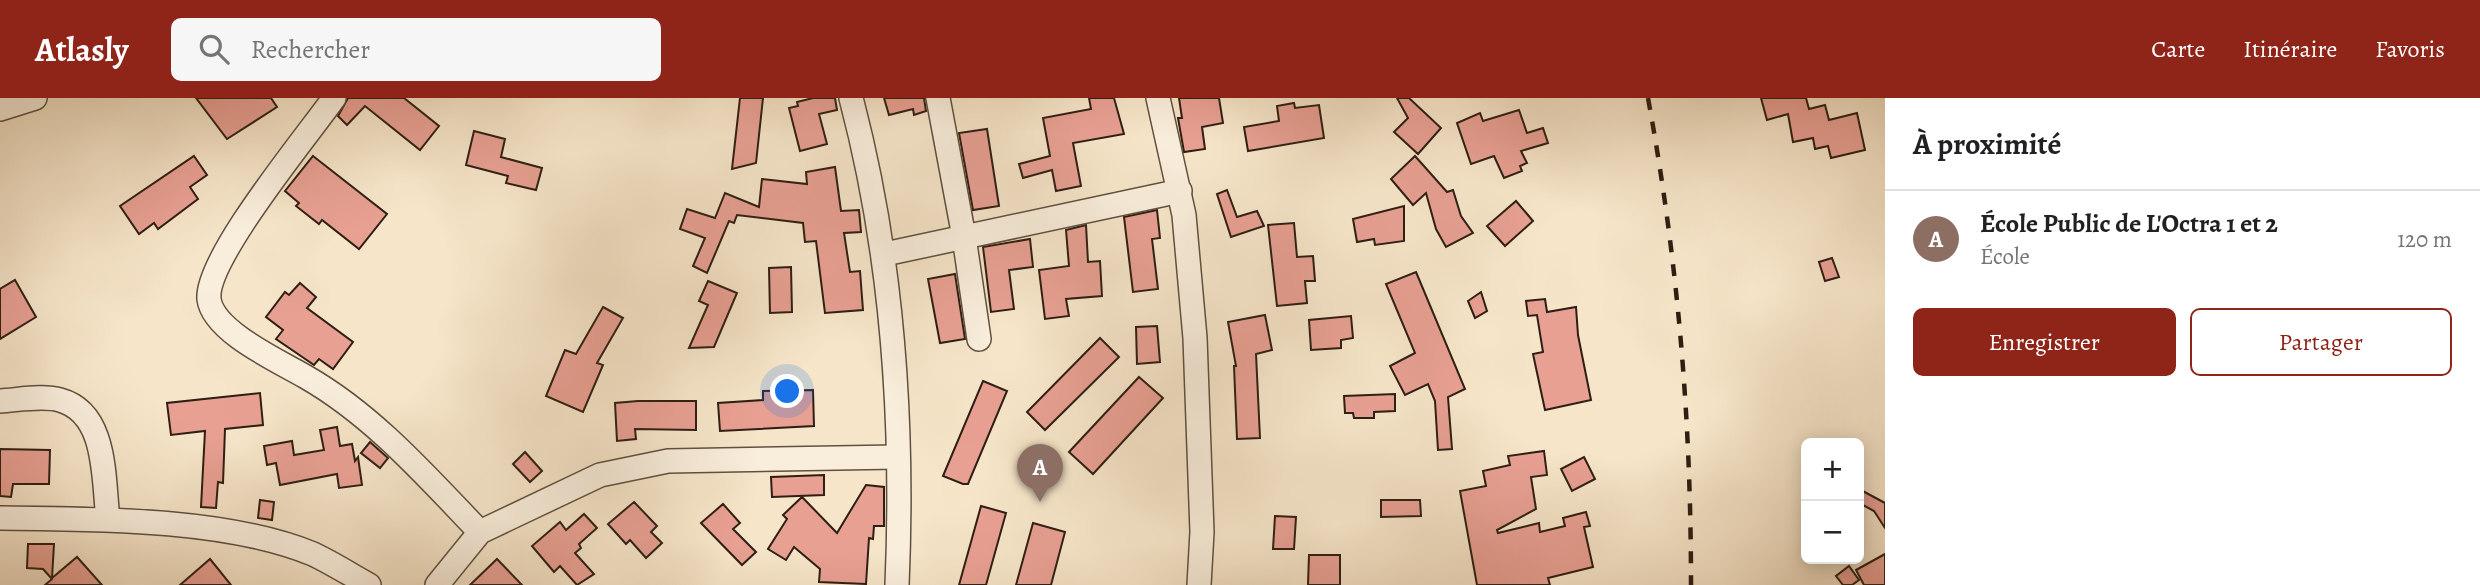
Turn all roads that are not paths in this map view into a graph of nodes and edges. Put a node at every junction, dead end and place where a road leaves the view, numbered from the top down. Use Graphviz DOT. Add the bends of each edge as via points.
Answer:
graph roads {
  1 [pos="35,98"];
  2 [pos="334,98"];
  3 [pos="851,98"];
  4 [pos="938,98"];
  5 [pos="1158,98"];
  6 [pos="0,109"];
  7 [pos="1180,191"];
  8 [pos="964,237"];
  9 [pos="885,254"];
  10 [pos="979,339"];
  11 [pos="0,401"];
  12 [pos="897,457"];
  13 [pos="0,518"];
  14 [pos="108,519"];
  15 [pos="480,532"];
  16 [pos="369,585"];
  17 [pos="437,585"];
  18 [pos="897,585"];
  19 [pos="1199,585"];
  1 -- 6 [label="street"];
  2 -- 15 [label="street" via="245,220 212,279 209,300 218,319 237,336 328,390 371,423"];
  3 -- 9 [label="street"];
  4 -- 8 [label="street"];
  5 -- 7 [label="street"];
  7 -- 8 [label="street"];
  7 -- 19 [label="street" via="1195,338 1202,532"];
  8 -- 9 [label="street"];
  8 -- 10 [label="street"];
  9 -- 12 [label="street" via="895,358"];
  11 -- 14 [label="street" via="59,399 77,407 94,426"];
  12 -- 15 [label="street" via="668,461 600,475"];
  12 -- 18 [label="street"];
  13 -- 14 [label="street"];
  14 -- 16 [label="street" via="268,540 313,555"];
  15 -- 17 [label="street"];
}
